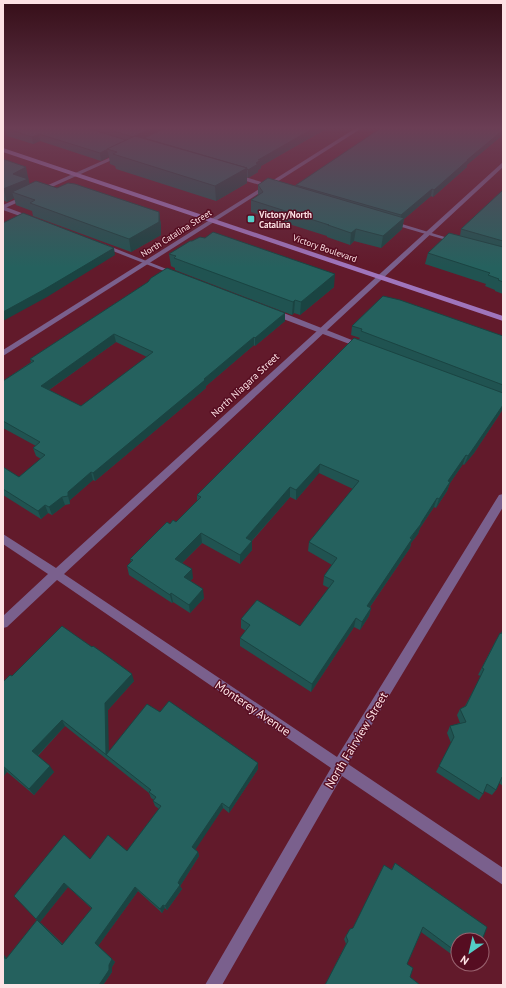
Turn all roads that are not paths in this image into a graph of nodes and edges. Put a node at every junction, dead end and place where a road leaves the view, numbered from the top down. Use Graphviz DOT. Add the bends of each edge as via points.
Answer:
graph roads {
  1 [pos="229,174"];
  2 [pos="288,174"];
  3 [pos="492,174"];
  4 [pos="74,175"];
  5 [pos="269,186"];
  6 [pos="276,188"];
  7 [pos="3,207"];
  8 [pos="382,220"];
  9 [pos="213,221"];
  10 [pos="39,222"];
  11 [pos="427,233"];
  12 [pos="96,244"];
  13 [pos="465,244"];
  14 [pos="147,263"];
  15 [pos="183,277"];
  16 [pos="379,277"];
  17 [pos="263,308"];
  18 [pos="503,319"];
  19 [pos="321,330"];
  20 [pos="372,350"];
  21 [pos="3,354"];
  22 [pos="503,498"];
  23 [pos="3,538"];
  24 [pos="56,574"];
  25 [pos="3,623"];
  26 [pos="339,767"];
  27 [pos="503,877"];
  28 [pos="213,985"];
  1 -- 5 [label="street"];
  2 -- 5 [label="street, North Catalina Street"];
  3 -- 11 [label="street, North Niagara Street"];
  4 -- 7 [label="street"];
  4 -- 9 [label="main road, Victory Boulevard"];
  5 -- 6 [label="street"];
  5 -- 9 [label="street, North Catalina Street"];
  7 -- 10 [label="street"];
  8 -- 11 [label="street"];
  9 -- 14 [label="street, North Catalina Street"];
  9 -- 16 [label="main road, Victory Boulevard"];
  11 -- 13 [label="street"];
  11 -- 16 [label="street, North Niagara Street"];
  12 -- 14 [label="street"];
  14 -- 15 [label="street"];
  14 -- 21 [label="street, North Catalina Street"];
  16 -- 18 [label="main road, Victory Boulevard"];
  16 -- 19 [label="street, North Niagara Street"];
  17 -- 19 [label="street"];
  19 -- 20 [label="street"];
  19 -- 24 [label="street, North Niagara Street"];
  22 -- 26 [label="street, North Fairview Street"];
  23 -- 24 [label="street, Monterey Avenue"];
  24 -- 25 [label="street, North Niagara Street"];
  24 -- 26 [label="street, Monterey Avenue"];
  26 -- 27 [label="street, Monterey Avenue"];
  26 -- 28 [label="street, North Fairview Street"];
}
